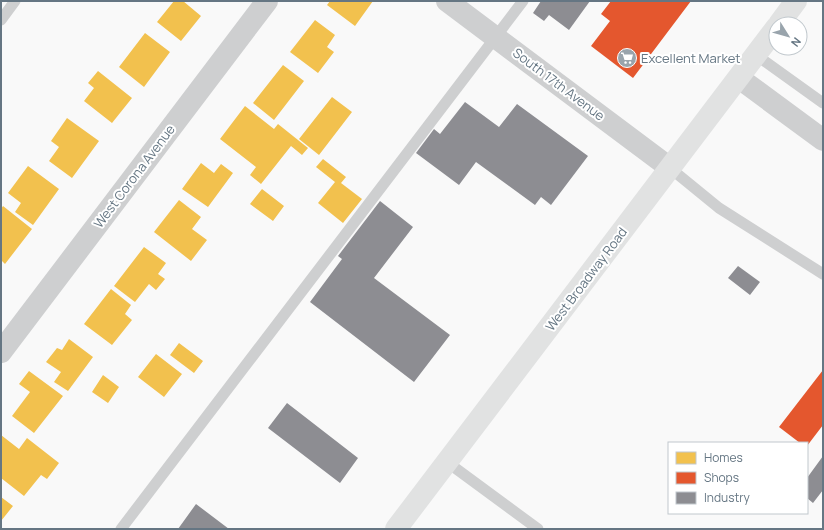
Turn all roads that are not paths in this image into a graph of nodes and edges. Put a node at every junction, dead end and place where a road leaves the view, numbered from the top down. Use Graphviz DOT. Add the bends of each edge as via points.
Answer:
graph roads {
  1 [pos="15,1"];
  2 [pos="267,1"];
  3 [pos="447,1"];
  4 [pos="523,1"];
  5 [pos="796,1"];
  6 [pos="785,16"];
  7 [pos="1,20"];
  8 [pos="496,37"];
  9 [pos="768,39"];
  10 [pos="756,55"];
  11 [pos="739,78"];
  12 [pos="823,103"];
  13 [pos="823,140"];
  14 [pos="670,168"];
  15 [pos="823,274"];
  16 [pos="1,352"];
  17 [pos="447,462"];
  18 [pos="121,529"];
  19 [pos="396,529"];
  20 [pos="538,529"];
  1 -- 7 [label="lane"];
  2 -- 16 [label="street, West Corona Avenue"];
  3 -- 8 [label="street, South 17th Avenue"];
  4 -- 8 [label="lane"];
  5 -- 6 [label="main road"];
  8 -- 14 [label="street, South 17th Avenue"];
  8 -- 18 [label="lane"];
  9 -- 10 [label="main road, West Broadway Road"];
  10 -- 11 [label="main road, West Broadway Road"];
  10 -- 12 [label="lane"];
  11 -- 13 [label="street"];
  11 -- 14 [label="main road, West Broadway Road"];
  14 -- 15 [label="lane" via="719,208"];
  14 -- 17 [label="main road, West Broadway Road"];
  17 -- 19 [label="main road, West Broadway Road"];
  17 -- 20 [label="lane"];
}
